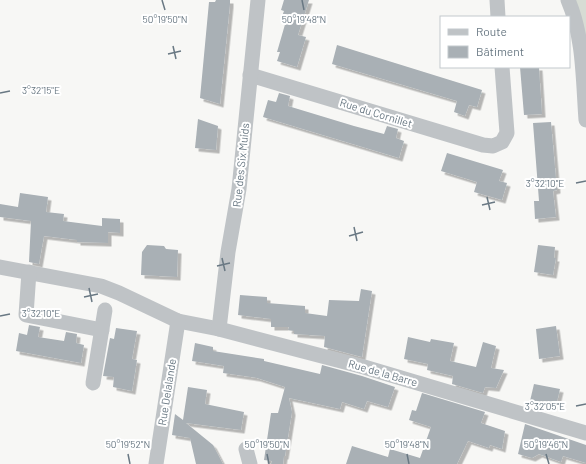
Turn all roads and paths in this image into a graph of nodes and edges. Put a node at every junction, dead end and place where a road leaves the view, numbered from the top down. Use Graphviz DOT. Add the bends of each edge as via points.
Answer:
graph roads {
  1 [pos="258,0"];
  2 [pos="497,0"];
  3 [pos="568,0"];
  4 [pos="498,16"];
  5 [pos="502,68"];
  6 [pos="250,75"];
  7 [pos="586,120"];
  8 [pos="0,267"];
  9 [pos="29,272"];
  10 [pos="105,310"];
  11 [pos="178,321"];
  12 [pos="219,329"];
  13 [pos="102,330"];
  14 [pos="93,383"];
  15 [pos="586,434"];
  16 [pos="246,449"];
  17 [pos="156,464"];
  18 [pos="250,464"];
  1 -- 6 [label="street, Rue des Six Muids"];
  2 -- 4 [label="street"];
  3 -- 7 [label="street" via="579,45"];
  5 -- 6 [label="street, Rue du Cornillet" via="507,134 502,142 493,146"];
  6 -- 12 [label="street, Rue des Six Muids" via="239,189"];
  8 -- 9 [label="street, Rue de la Barre"];
  9 -- 11 [label="street, Rue de la Barre" via="110,289"];
  9 -- 13 [label="street" via="26,315"];
  10 -- 13 [label="street"];
  11 -- 12 [label="street, Rue de la Barre"];
  11 -- 17 [label="street, Rue Delalande"];
  12 -- 15 [label="street, Rue de la Barre" via="364,367"];
  13 -- 14 [label="street"];
  16 -- 18 [label="street"];
}
